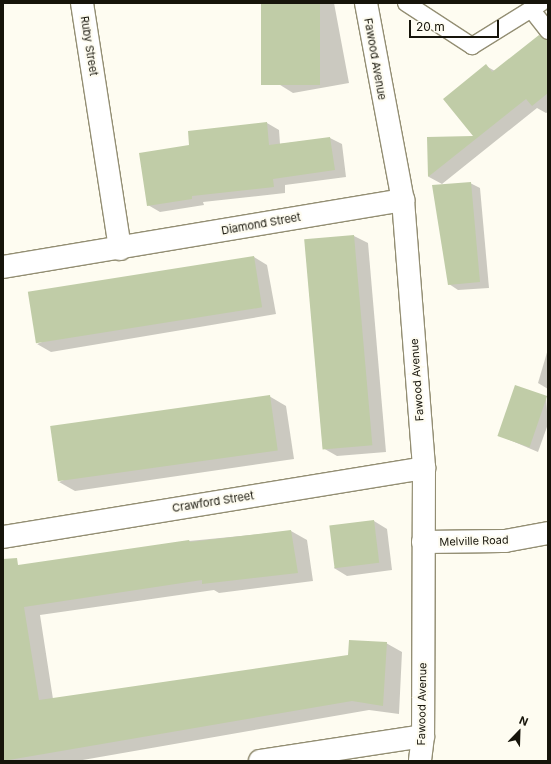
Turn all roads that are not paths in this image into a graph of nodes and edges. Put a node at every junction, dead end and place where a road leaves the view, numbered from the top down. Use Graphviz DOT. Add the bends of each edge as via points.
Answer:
graph roads {
  1 [pos="82,3"];
  2 [pos="366,3"];
  3 [pos="406,3"];
  4 [pos="536,6"];
  5 [pos="548,31"];
  6 [pos="403,200"];
  7 [pos="120,249"];
  8 [pos="3,267"];
  9 [pos="424,468"];
  10 [pos="548,533"];
  11 [pos="3,538"];
  12 [pos="424,542"];
  13 [pos="423,736"];
  14 [pos="260,761"];
  15 [pos="420,761"];
  1 -- 7 [label="street, Ruby Street"];
  2 -- 6 [label="street, Fawood Avenue"];
  3 -- 4 [label="lane" via="472,46"];
  4 -- 5 [label="lane"];
  6 -- 7 [label="street, Diamond Street"];
  6 -- 9 [label="street, Fawood Avenue"];
  7 -- 8 [label="street, Diamond Street"];
  9 -- 11 [label="street, Crawford Street"];
  9 -- 12 [label="street, Fawood Avenue"];
  10 -- 12 [label="street, Melville Road" via="505,541"];
  12 -- 13 [label="street, Fawood Avenue"];
  13 -- 14 [label="street"];
  13 -- 15 [label="street, Fawood Avenue"];
}
